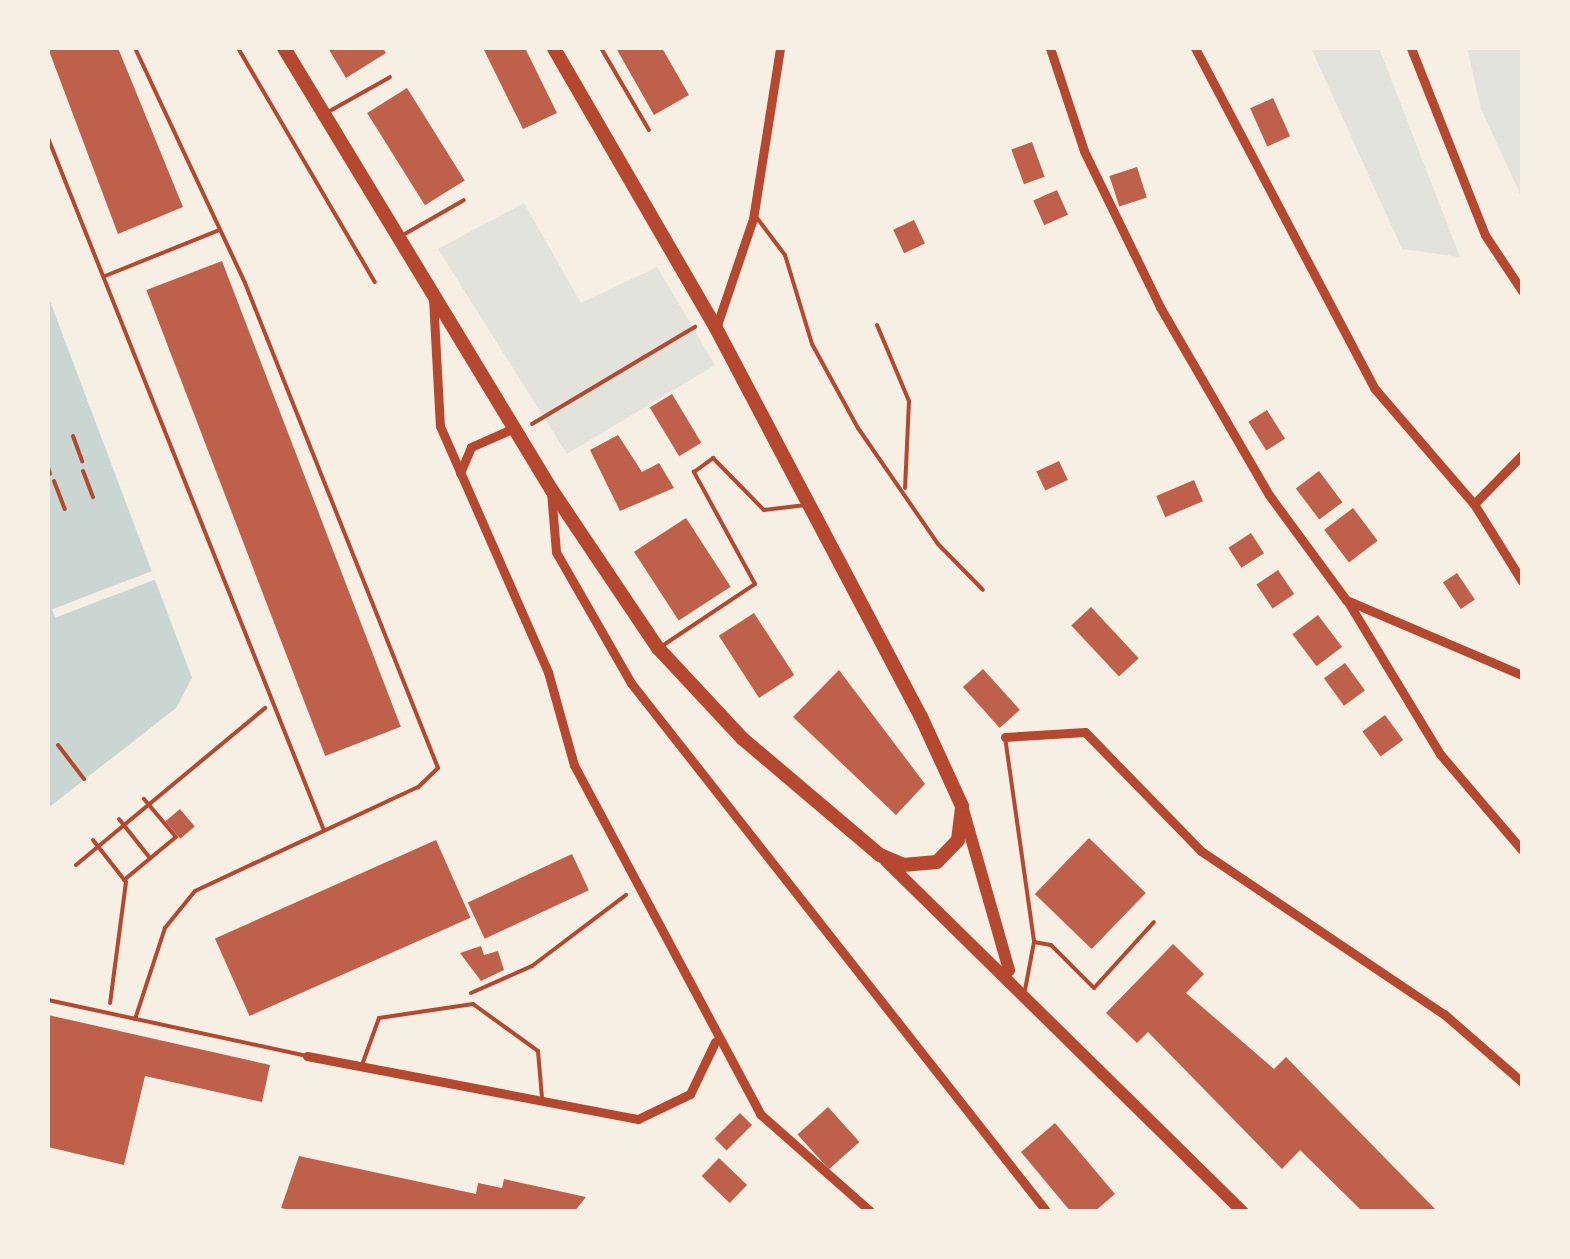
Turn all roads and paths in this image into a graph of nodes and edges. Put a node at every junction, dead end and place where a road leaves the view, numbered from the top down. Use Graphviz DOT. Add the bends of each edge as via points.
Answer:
graph roads {
  1 [pos="134,48"];
  2 [pos="238,48"];
  3 [pos="284,48"];
  4 [pos="554,48"];
  5 [pos="601,48"];
  6 [pos="1050,48"];
  7 [pos="1194,48"];
  8 [pos="1412,48"];
  9 [pos="783,49"];
  10 [pos="390,77"];
  11 [pos="324,114"];
  12 [pos="649,130"];
  13 [pos="48,138"];
  14 [pos="464,200"];
  15 [pos="754,214"];
  16 [pos="217,232"];
  17 [pos="399,238"];
  18 [pos="103,277"];
  19 [pos="375,282"];
  20 [pos="1522,292"];
  21 [pos="433,294"];
  22 [pos="877,325"];
  23 [pos="695,327"];
  24 [pos="716,328"];
  25 [pos="532,424"];
  26 [pos="514,428"];
  27 [pos="72,436"];
  28 [pos="1522,456"];
  29 [pos="82,462"];
  30 [pos="48,467"];
  31 [pos="83,471"];
  32 [pos="460,473"];
  33 [pos="50,474"];
  34 [pos="54,482"];
  35 [pos="905,488"];
  36 [pos="551,489"];
  37 [pos="94,497"];
  38 [pos="811,504"];
  39 [pos="1474,504"];
  40 [pos="65,509"];
  41 [pos="1522,582"];
  42 [pos="983,590"];
  43 [pos="1346,600"];
  44 [pos="658,648"];
  45 [pos="1522,675"];
  46 [pos="273,702"];
  47 [pos="1005,737"];
  48 [pos="58,745"];
  49 [pos="84,779"];
  50 [pos="144,798"];
  51 [pos="962,806"];
  52 [pos="118,820"];
  53 [pos="324,828"];
  54 [pos="92,840"];
  55 [pos="1522,850"];
  56 [pos="880,854"];
  57 [pos="150,858"];
  58 [pos="76,865"];
  59 [pos="124,880"];
  60 [pos="638,887"];
  61 [pos="1154,922"];
  62 [pos="1034,942"];
  63 [pos="1009,972"];
  64 [pos="1025,990"];
  65 [pos="48,1000"];
  66 [pos="461,1004"];
  67 [pos="109,1013"];
  68 [pos="135,1018"];
  69 [pos="715,1042"];
  70 [pos="307,1056"];
  71 [pos="362,1065"];
  72 [pos="1522,1082"];
  73 [pos="542,1101"];
  74 [pos="870,1212"];
  75 [pos="1047,1212"];
  76 [pos="1243,1212"];
  1 -- 16 [label="lane"];
  2 -- 19 [label="path"];
  3 -- 11 [label="main road"];
  4 -- 24 [label="main road"];
  5 -- 12 [label="path"];
  6 -- 43 [label="street" via="1084,151 1160,307 1270,495"];
  7 -- 39 [label="street" via="1375,389"];
  8 -- 20 [label="street" via="1485,235"];
  9 -- 15 [label="street"];
  10 -- 11 [label="lane"];
  11 -- 17 [label="main road"];
  13 -- 18 [label="lane"];
  14 -- 17 [label="lane"];
  15 -- 24 [label="street"];
  15 -- 35 [label="lane" via="786,255 812,344 858,428"];
  16 -- 18 [label="lane"];
  16 -- 53 [label="lane" via="438,762 422,785"];
  17 -- 21 [label="main road"];
  18 -- 46 [label="lane"];
  21 -- 26 [label="main road"];
  21 -- 32 [label="street" via="440,426"];
  22 -- 35 [label="lane" via="909,401"];
  23 -- 25 [label="path"];
  24 -- 38 [label="main road"];
  26 -- 32 [label="street" via="471,447"];
  26 -- 36 [label="main road"];
  27 -- 29 [label="path"];
  28 -- 39 [label="street"];
  30 -- 33 [label="path"];
  31 -- 37 [label="path"];
  32 -- 60 [label="street" via="548,672 574,765"];
  34 -- 40 [label="path"];
  35 -- 42 [label="lane" via="938,544"];
  36 -- 44 [label="main road"];
  36 -- 75 [label="street" via="556,552 631,683"];
  38 -- 44 [label="lane" via="764,510 713,458 694,472 755,584"];
  38 -- 51 [label="main road"];
  39 -- 41 [label="street"];
  43 -- 45 [label="street"];
  43 -- 55 [label="street" via="1440,754"];
  44 -- 56 [label="main road" via="743,739"];
  46 -- 53 [label="lane"];
  46 -- 58 [label="path"];
  47 -- 62 [label="lane"];
  47 -- 72 [label="street" via="1086,732 1201,851 1444,1014"];
  48 -- 49 [label="path"];
  50 -- 57 [label="path" via="176,836"];
  51 -- 56 [label="main road" via="958,840 938,862 903,864"];
  51 -- 63 [label="main road"];
  52 -- 57 [label="path"];
  53 -- 68 [label="lane" via="186,898 165,928"];
  54 -- 59 [label="path"];
  56 -- 63 [label="main road"];
  57 -- 59 [label="path"];
  59 -- 67 [label="path"];
  60 -- 66 [label="path" via="532,966 477,986"];
  60 -- 69 [label="street"];
  61 -- 62 [label="lane" via="1094,988 1051,945"];
  62 -- 64 [label="lane"];
  63 -- 64 [label="main road"];
  64 -- 76 [label="main road"];
  65 -- 67 [label="lane"];
  66 -- 71 [label="lane" via="379,1018"];
  66 -- 73 [label="lane" via="483,1009 538,1051"];
  67 -- 68 [label="lane"];
  68 -- 70 [label="lane"];
  69 -- 73 [label="street" via="698,1086 656,1115 626,1119"];
  69 -- 74 [label="street" via="760,1114"];
  70 -- 71 [label="street"];
  71 -- 73 [label="street"];
}
